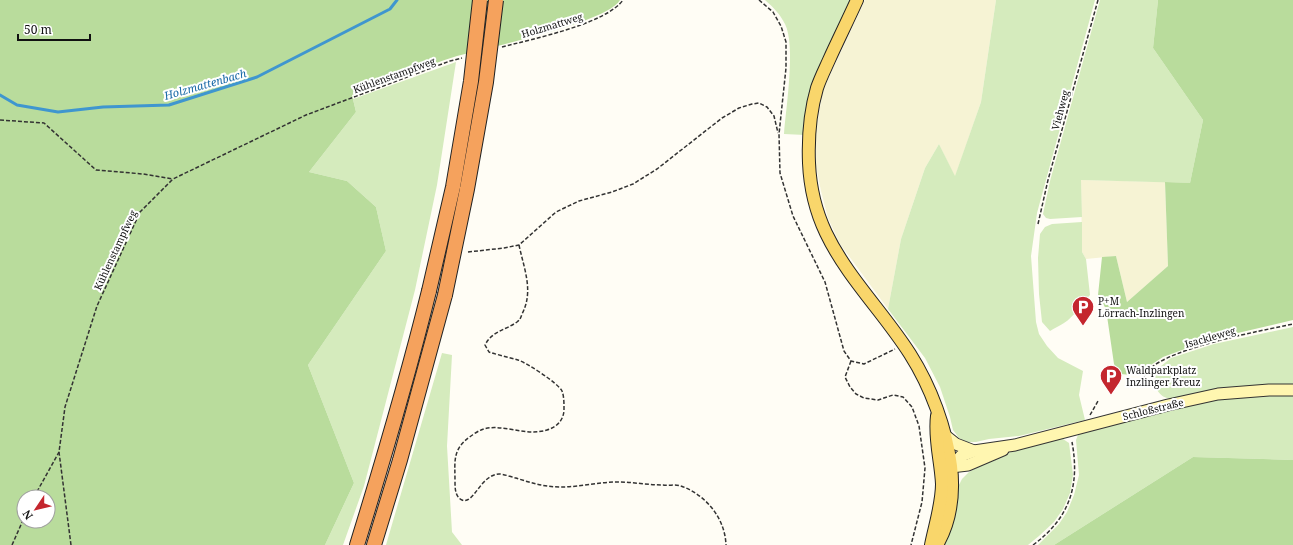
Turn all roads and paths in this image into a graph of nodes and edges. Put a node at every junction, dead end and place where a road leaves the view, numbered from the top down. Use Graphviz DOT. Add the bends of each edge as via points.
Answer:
graph roads {
  1 [pos="480,0"];
  2 [pos="496,0"];
  3 [pos="623,0"];
  4 [pos="857,0"];
  5 [pos="1098,0"];
  6 [pos="496,49"];
  7 [pos="465,57"];
  8 [pos="0,120"];
  9 [pos="779,134"];
  10 [pos="173,179"];
  11 [pos="1038,224"];
  12 [pos="519,245"];
  13 [pos="468,252"];
  14 [pos="1293,324"];
  15 [pos="904,345"];
  16 [pos="851,360"];
  17 [pos="864,364"];
  18 [pos="1144,383"];
  19 [pos="1293,390"];
  20 [pos="1098,401"];
  21 [pos="937,413"];
  22 [pos="1087,426"];
  23 [pos="1070,430"];
  24 [pos="946,436"];
  25 [pos="1015,445"];
  26 [pos="974,451"];
  27 [pos="59,452"];
  28 [pos="951,467"];
  29 [pos="942,485"];
  30 [pos="38,489"];
  31 [pos="19,529"];
  32 [pos="12,545"];
  33 [pos="71,545"];
  34 [pos="357,545"];
  35 [pos="374,545"];
  36 [pos="726,545"];
  37 [pos="911,545"];
  38 [pos="931,545"];
  39 [pos="937,545"];
  40 [pos="1033,545"];
  1 -- 34 [label="highway, bridge" via="471,81 453,187 401,398"];
  2 -- 35 [label="highway, bridge" via="486,82 445,295"];
  3 -- 6 [label="path, Holzmattweg" via="609,13 578,26"];
  4 -- 15 [label="main road" via="817,87 809,136 812,188 826,233"];
  5 -- 11 [label="path, Viehweg"];
  7 -- 10 [label="path, Kühlenstampfweg" via="306,115"];
  8 -- 10 [label="path" via="44,123 96,170"];
  9 -- 12 [label="path" via="774,116 767,107 759,103 739,108 633,184 579,201 556,212"];
  10 -- 27 [label="path, Kühlenstampfweg" via="140,212 97,306 65,407"];
  12 -- 13 [label="path"];
  12 -- 36 [label="path" via="528,286 526,305 518,321 497,332 485,345 489,352 519,360 553,381 562,390 564,416 558,425 536,433 494,427 482,429 469,438 459,448 455,458 455,490 458,496 461,500 471,499 490,476 500,474 542,486 618,482 680,485 699,495 714,509 722,524"];
  14 -- 18 [label="path, Isackleweg" via="1213,342 1166,358 1150,370 1144,377"];
  15 -- 17 [label="path"];
  15 -- 21 [label="main road" via="922,375"];
  16 -- 37 [label="path" via="845,377 856,394 878,400 893,395 903,397 912,407 919,426 926,468 922,502"];
  19 -- 22 [label="street, Schloßstraße" via="1218,394"];
  20 -- 22 [label="path"];
  21 -- 24 [label="main road"];
  21 -- 29 [label="main road" via="936,432"];
  22 -- 23 [label="street, Schloßstraße"];
  23 -- 25 [label="street, Schloßstraße"];
  23 -- 40 [label="path" via="1075,458 1072,494 1056,524"];
  24 -- 26 [label="street" via="956,444"];
  24 -- 28 [label="main road"];
  25 -- 26 [label="street, Schloßstraße"];
  25 -- 28 [label="street, Schloßstraße" via="968,465"];
  26 -- 28 [label="street, Schloßstraße" via="961,456"];
  27 -- 30 [label="path"];
  27 -- 33 [label="path, Kühlenstampfweg"];
  28 -- 29 [label="main road"];
  28 -- 39 [label="main road" via="949,511"];
  29 -- 38 [label="main road"];
  31 -- 32 [label="path"];
}
